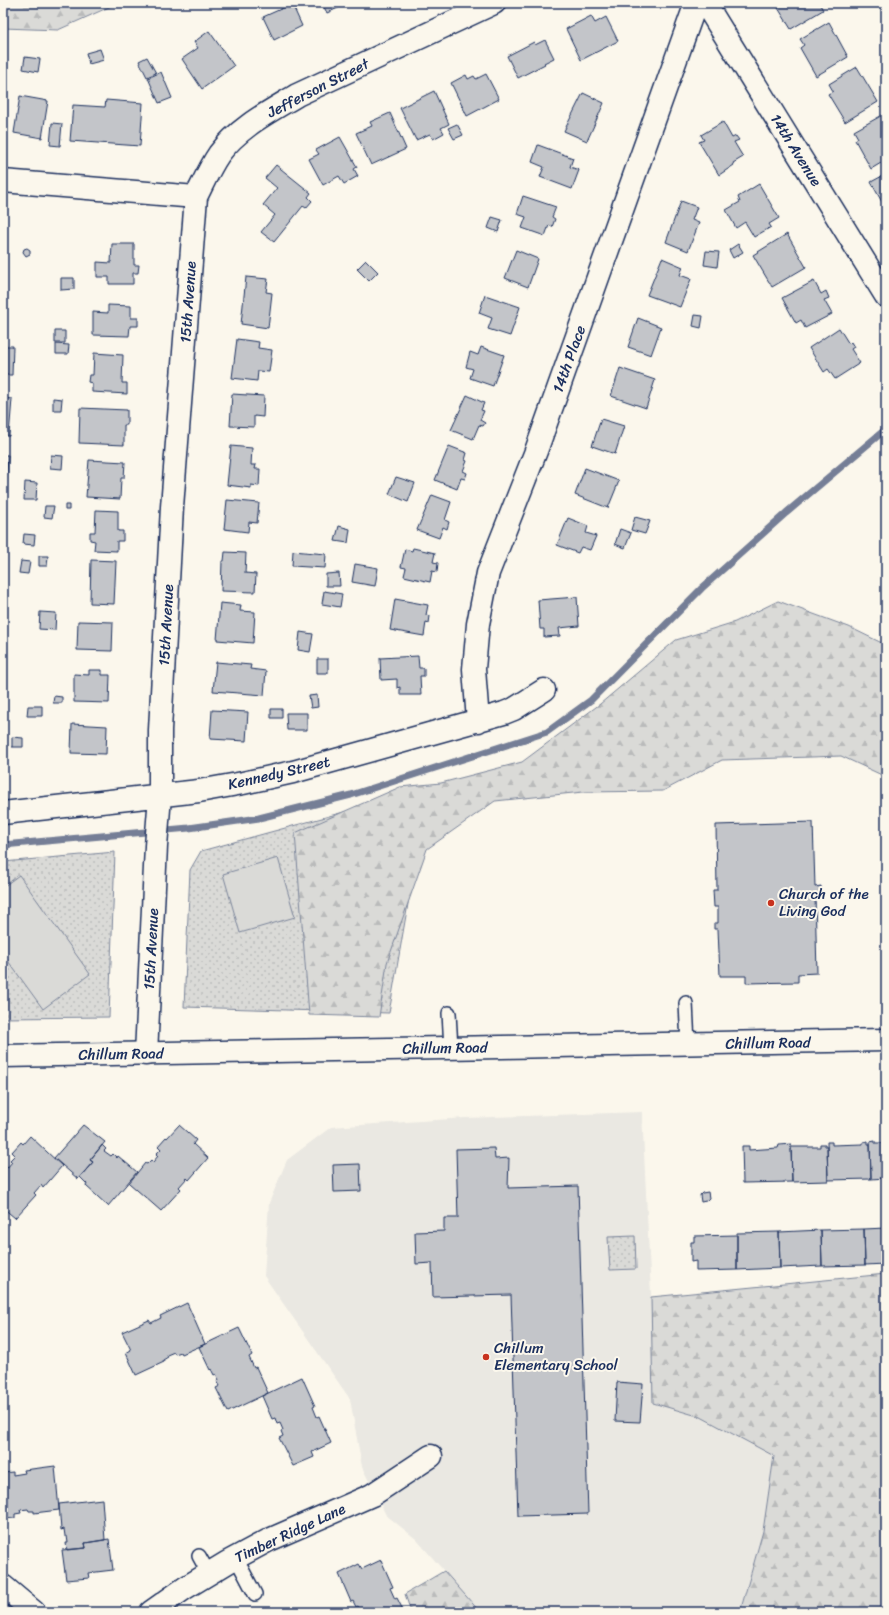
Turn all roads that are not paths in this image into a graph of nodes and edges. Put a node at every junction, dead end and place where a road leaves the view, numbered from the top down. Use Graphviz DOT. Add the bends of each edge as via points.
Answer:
graph roads {
  1 [pos="494,3"];
  2 [pos="696,3"];
  3 [pos="705,3"];
  4 [pos="3,181"];
  5 [pos="196,197"];
  6 [pos="886,296"];
  7 [pos="544,690"];
  8 [pos="478,721"];
  9 [pos="160,796"];
  10 [pos="3,813"];
  11 [pos="686,1003"];
  12 [pos="449,1013"];
  13 [pos="886,1040"];
  14 [pos="688,1044"];
  15 [pos="451,1048"];
  16 [pos="146,1054"];
  17 [pos="3,1056"];
  18 [pos="431,1456"];
  19 [pos="236,1558"];
  20 [pos="3,1586"];
  21 [pos="255,1594"];
  22 [pos="34,1612"];
  23 [pos="152,1612"];
  1 -- 5 [label="street, Jefferson Street" via="297,95 267,113 238,133 219,155"];
  2 -- 8 [label="street, 14th Place" via="536,451 488,573 478,624 474,668"];
  3 -- 6 [label="street, 14th Avenue"];
  4 -- 5 [label="street"];
  5 -- 9 [label="street, 15th Avenue" via="172,507 160,730"];
  7 -- 8 [label="street, Kennedy Street" via="514,709"];
  8 -- 9 [label="street, Kennedy Street" via="293,772 199,791"];
  9 -- 10 [label="street, Kennedy Street"];
  9 -- 16 [label="street, 15th Avenue"];
  11 -- 14 [label="lane"];
  12 -- 15 [label="lane"];
  13 -- 14 [label="street, Chillum Road"];
  14 -- 15 [label="street, Chillum Road"];
  15 -- 16 [label="street, Chillum Road"];
  16 -- 17 [label="street, Chillum Road"];
  18 -- 19 [label="street, Timber Ridge Lane" via="372,1495 269,1540"];
  19 -- 21 [label="lane"];
  19 -- 23 [label="street, Timber Ridge Lane" via="204,1565 185,1588"];
  20 -- 22 [label="street"];
}
